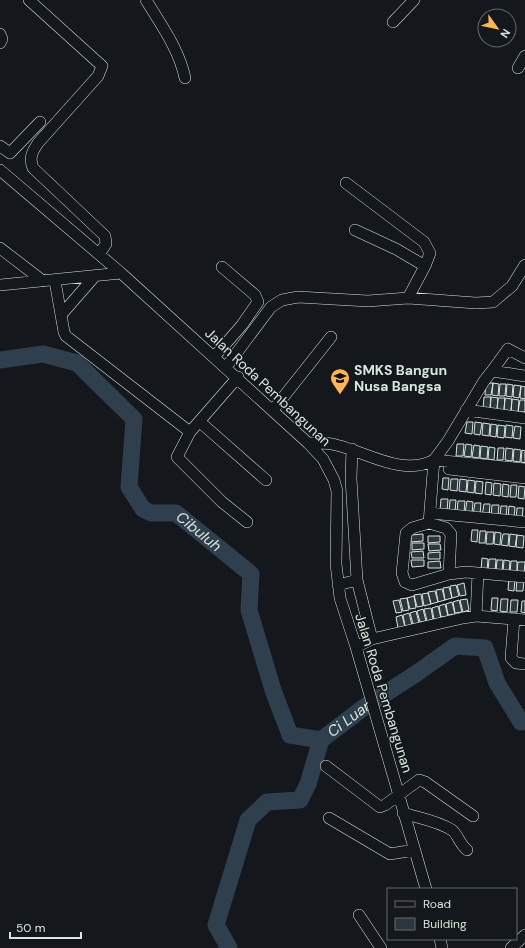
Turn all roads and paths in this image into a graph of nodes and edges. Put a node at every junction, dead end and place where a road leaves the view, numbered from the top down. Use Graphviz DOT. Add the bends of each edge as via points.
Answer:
graph roads {
  1 [pos="29,0"];
  2 [pos="146,0"];
  3 [pos="410,1"];
  4 [pos="393,22"];
  5 [pos="0,34"];
  6 [pos="0,43"];
  7 [pos="525,56"];
  8 [pos="518,68"];
  9 [pos="185,78"];
  10 [pos="40,122"];
  11 [pos="0,146"];
  12 [pos="0,170"];
  13 [pos="346,183"];
  14 [pos="355,230"];
  15 [pos="0,248"];
  16 [pos="99,254"];
  17 [pos="525,265"];
  18 [pos="425,266"];
  19 [pos="222,267"];
  20 [pos="121,273"];
  21 [pos="95,276"];
  22 [pos="521,280"];
  23 [pos="43,281"];
  24 [pos="55,281"];
  25 [pos="0,285"];
  26 [pos="408,298"];
  27 [pos="61,315"];
  28 [pos="331,337"];
  29 [pos="214,357"];
  30 [pos="525,358"];
  31 [pos="226,367"];
  32 [pos="492,371"];
  33 [pos="525,376"];
  34 [pos="238,377"];
  35 [pos="272,410"];
  36 [pos="466,410"];
  37 [pos="525,418"];
  38 [pos="200,422"];
  39 [pos="190,432"];
  40 [pos="308,443"];
  41 [pos="352,449"];
  42 [pos="432,463"];
  43 [pos="525,469"];
  44 [pos="525,478"];
  45 [pos="266,480"];
  46 [pos="429,518"];
  47 [pos="247,522"];
  48 [pos="525,522"];
  49 [pos="478,573"];
  50 [pos="450,574"];
  51 [pos="525,577"];
  52 [pos="357,580"];
  53 [pos="338,585"];
  54 [pos="476,616"];
  55 [pos="514,618"];
  56 [pos="525,620"];
  57 [pos="372,639"];
  58 [pos="356,647"];
  59 [pos="525,664"];
  60 [pos="326,766"];
  61 [pos="399,795"];
  62 [pos="403,812"];
  63 [pos="473,816"];
  64 [pos="329,818"];
  65 [pos="414,850"];
  66 [pos="467,850"];
  67 [pos="426,888"];
  68 [pos="359,915"];
  69 [pos="525,935"];
  70 [pos="381,948"];
  71 [pos="512,948"];
  1 -- 16 [label="street" via="102,66 98,76 38,143 30,161 32,168 105,236 106,244"];
  2 -- 9 [label="street" via="173,44"];
  3 -- 4 [label="street"];
  5 -- 6 [label="street"];
  7 -- 8 [label="street"];
  10 -- 11 [label="street" via="10,153"];
  12 -- 16 [label="street, Jalan Roda Pembangunan"];
  13 -- 18 [label="street" via="424,242 430,253"];
  14 -- 18 [label="street"];
  15 -- 23 [label="street"];
  16 -- 20 [label="street, Jalan Roda Pembangunan"];
  17 -- 22 [label="street"];
  18 -- 26 [label="street"];
  19 -- 29 [label="street" via="255,296 258,302"];
  20 -- 21 [label="street"];
  20 -- 29 [label="street, Jalan Roda Pembangunan"];
  21 -- 24 [label="street"];
  21 -- 27 [label="street"];
  22 -- 26 [label="street" via="493,302 476,304"];
  23 -- 24 [label="street"];
  23 -- 25 [label="street"];
  24 -- 27 [label="street"];
  26 -- 31 [label="street" via="368,301 298,297 282,300 272,307"];
  27 -- 39 [label="street" via="66,336"];
  28 -- 35 [label="street"];
  29 -- 31 [label="street, Jalan Roda Pembangunan"];
  30 -- 32 [label="street" via="508,349"];
  31 -- 34 [label="street, Jalan Roda Pembangunan"];
  32 -- 33 [label="street"];
  32 -- 36 [label="street"];
  34 -- 35 [label="street, Jalan Roda Pembangunan"];
  34 -- 38 [label="street"];
  35 -- 40 [label="street, Jalan Roda Pembangunan"];
  36 -- 37 [label="street"];
  36 -- 42 [label="street"];
  38 -- 39 [label="street"];
  38 -- 45 [label="street"];
  39 -- 47 [label="street" via="178,454 178,459 222,502"];
  40 -- 41 [label="street" via="328,443"];
  40 -- 53 [label="street, Jalan Roda Pembangunan" via="323,459 337,491"];
  41 -- 42 [label="street" via="386,463 411,466"];
  41 -- 52 [label="street" via="351,478"];
  42 -- 43 [label="street"];
  42 -- 44 [label="street"];
  42 -- 46 [label="street"];
  46 -- 48 [label="street"];
  46 -- 50 [label="street" via="451,534"];
  46 -- 50 [label="street" via="406,533 403,579 408,585 412,585"];
  49 -- 50 [label="street"];
  49 -- 51 [label="street"];
  49 -- 54 [label="street"];
  52 -- 53 [label="street"];
  52 -- 57 [label="street"];
  53 -- 58 [label="street, Jalan Roda Pembangunan" via="342,608"];
  54 -- 55 [label="street"];
  54 -- 57 [label="street"];
  55 -- 56 [label="street"];
  55 -- 59 [label="street" via="511,658 516,663"];
  57 -- 58 [label="street"];
  58 -- 61 [label="street, Jalan Roda Pembangunan"];
  60 -- 61 [label="street" via="380,807"];
  61 -- 62 [label="street, Jalan Roda Pembangunan"];
  61 -- 63 [label="street" via="416,781 422,780"];
  62 -- 65 [label="street, Jalan Roda Pembangunan"];
  62 -- 66 [label="street" via="452,831 460,845"];
  64 -- 65 [label="street" via="390,854"];
  65 -- 67 [label="street, Jalan Roda Pembangunan"];
  68 -- 70 [label="street"];
  69 -- 71 [label="street"];
}
